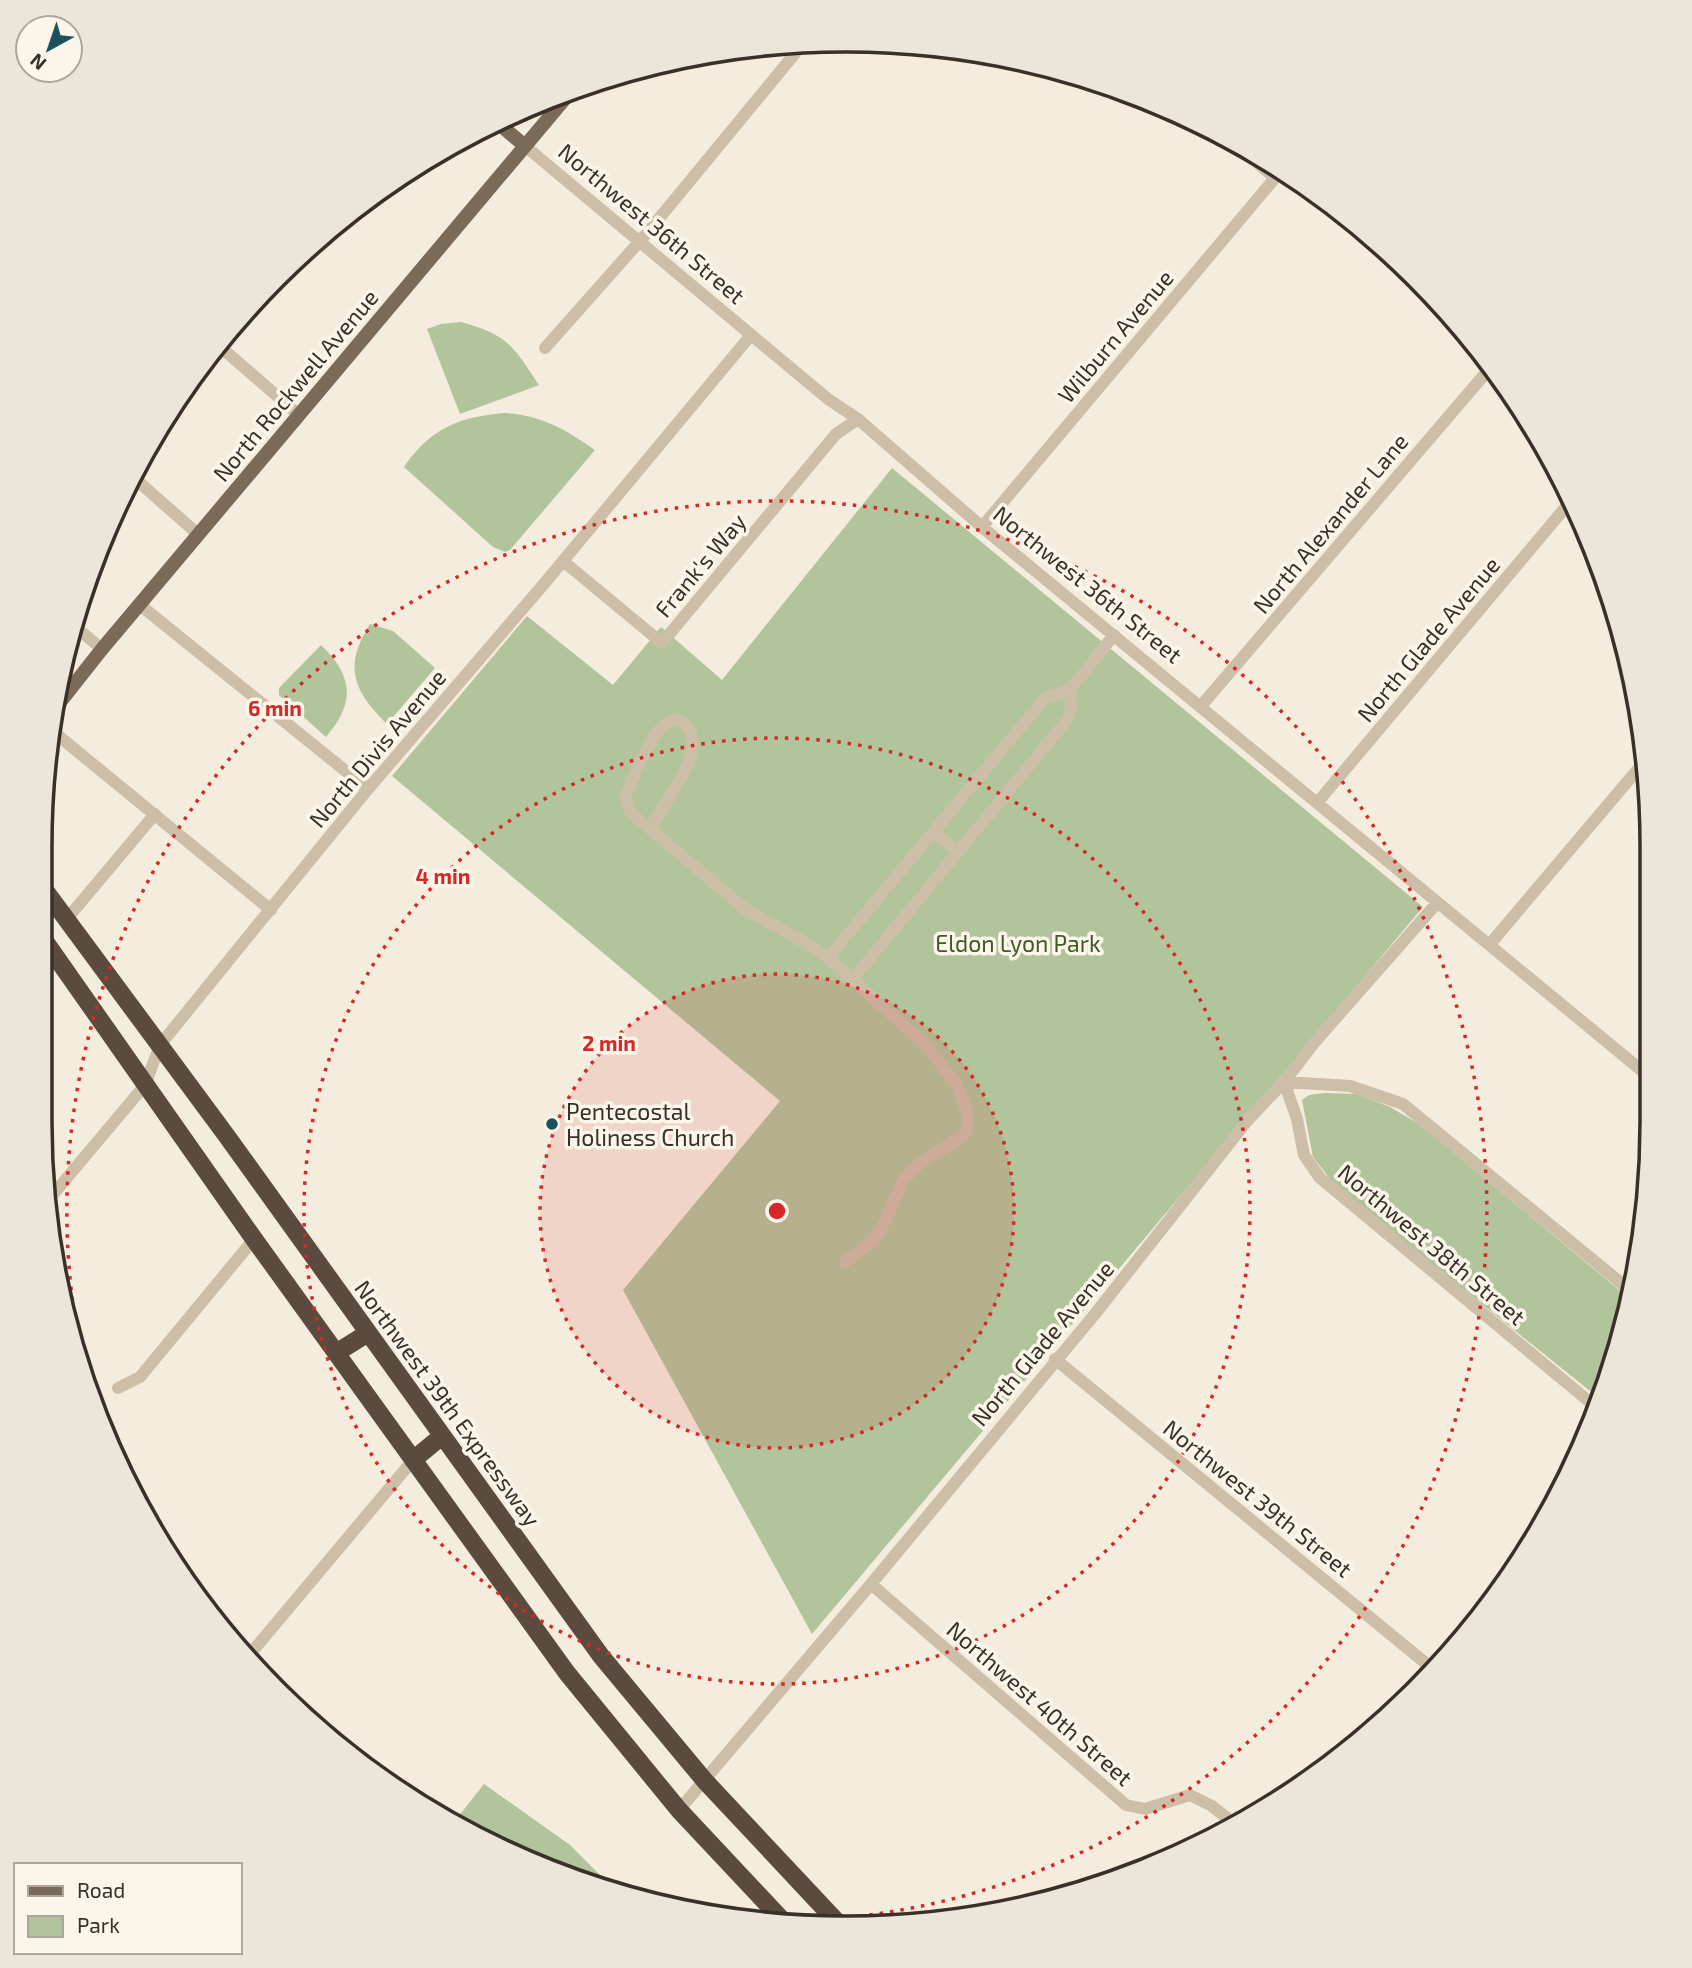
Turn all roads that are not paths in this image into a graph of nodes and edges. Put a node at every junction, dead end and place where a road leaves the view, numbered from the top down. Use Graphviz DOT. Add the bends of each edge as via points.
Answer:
graph roads {
  1 [pos="794,54"];
  2 [pos="558,107"];
  3 [pos="505,129"];
  4 [pos="525,146"];
  5 [pos="1274,178"];
  6 [pos="638,241"];
  7 [pos="751,335"];
  8 [pos="545,348"];
  9 [pos="226,351"];
  10 [pos="1484,375"];
  11 [pos="299,415"];
  12 [pos="858,419"];
  13 [pos="140,483"];
  14 [pos="1564,509"];
  15 [pos="982,527"];
  16 [pos="199,535"];
  17 [pos="563,561"];
  18 [pos="140,605"];
  19 [pos="82,633"];
  20 [pos="1114,635"];
  21 [pos="102,649"];
  22 [pos="1070,690"];
  23 [pos="68,692"];
  24 [pos="1201,706"];
  25 [pos="60,737"];
  26 [pos="1636,772"];
  27 [pos="368,789"];
  28 [pos="1317,803"];
  29 [pos="155,814"];
  30 [pos="650,828"];
  31 [pos="934,832"];
  32 [pos="958,852"];
  33 [pos="52,900"];
  34 [pos="1437,903"];
  35 [pos="271,910"];
  36 [pos="66,920"];
  37 [pos="1490,944"];
  38 [pos="52,951"];
  39 [pos="828,958"];
  40 [pos="852,980"];
  41 [pos="160,1045"];
  42 [pos="1640,1070"];
  43 [pos="1284,1082"];
  44 [pos="145,1085"];
  45 [pos="56,1191"];
  46 [pos="254,1239"];
  47 [pos="845,1262"];
  48 [pos="1622,1284"];
  49 [pos="368,1333"];
  50 [pos="336,1353"];
  51 [pos="1055,1359"];
  52 [pos="118,1388"];
  53 [pos="1588,1401"];
  54 [pos="442,1436"];
  55 [pos="413,1460"];
  56 [pos="871,1584"];
  57 [pos="254,1650"];
  58 [pos="1426,1663"];
  59 [pos="705,1781"];
  60 [pos="679,1810"];
  61 [pos="1227,1818"];
  62 [pos="775,1912"];
  63 [pos="831,1915"];
  1 -- 6 [label="street"];
  2 -- 4 [label="main road, North Rockwell Avenue"];
  3 -- 4 [label="main road, Northwest 36th Street"];
  4 -- 6 [label="street, Northwest 36th Street"];
  4 -- 11 [label="main road, North Rockwell Avenue"];
  5 -- 15 [label="street, Wilburn Avenue"];
  6 -- 7 [label="street, Northwest 36th Street"];
  6 -- 8 [label="street"];
  7 -- 12 [label="street, Northwest 36th Street"];
  7 -- 17 [label="street, North Divis Avenue"];
  9 -- 11 [label="street"];
  10 -- 24 [label="street, North Alexander Lane"];
  11 -- 16 [label="main road, North Rockwell Avenue"];
  12 -- 15 [label="street, Northwest 36th Street"];
  12 -- 17 [label="street, Frank's Way" via="836,434 662,643"];
  13 -- 16 [label="street"];
  14 -- 28 [label="street, North Glade Avenue"];
  15 -- 20 [label="street, Northwest 36th Street"];
  16 -- 18 [label="main road, North Rockwell Avenue"];
  17 -- 27 [label="street, North Divis Avenue"];
  18 -- 21 [label="main road, North Rockwell Avenue"];
  18 -- 27 [label="street"];
  19 -- 21 [label="street"];
  20 -- 22 [label="street"];
  20 -- 24 [label="street, Northwest 36th Street"];
  21 -- 23 [label="main road, North Rockwell Avenue"];
  22 -- 31 [label="street" via="1045,698"];
  22 -- 32 [label="street" via="1067,720"];
  24 -- 28 [label="street, Northwest 36th Street"];
  25 -- 29 [label="street"];
  26 -- 37 [label="street"];
  27 -- 35 [label="street, North Divis Avenue"];
  28 -- 34 [label="street, Northwest 36th Street"];
  29 -- 35 [label="street"];
  29 -- 36 [label="street"];
  30 -- 30 [label="street" via="691,755 693,739 679,721 656,731 625,799 631,813"];
  30 -- 39 [label="street" via="745,909"];
  31 -- 32 [label="street"];
  31 -- 39 [label="street"];
  32 -- 40 [label="street"];
  33 -- 36 [label="highway, Northwest 39th Expressway"];
  34 -- 37 [label="street, Northwest 36th Street"];
  34 -- 43 [label="street, North Glade Avenue"];
  35 -- 41 [label="street, North Divis Avenue"];
  36 -- 41 [label="highway, Northwest 39th Expressway"];
  37 -- 42 [label="street, Northwest 36th Street"];
  38 -- 44 [label="highway"];
  39 -- 40 [label="street"];
  40 -- 47 [label="street" via="925,1044 957,1085 967,1112 967,1128 963,1136 920,1163 904,1179 879,1234"];
  41 -- 44 [label="street, North Divis Avenue"];
  41 -- 49 [label="highway, Northwest 39th Expressway"];
  43 -- 48 [label="street" via="1350,1086 1404,1104"];
  43 -- 51 [label="street, North Glade Avenue" via="1247,1121"];
  43 -- 53 [label="street, Northwest 38th Street" via="1304,1155 1320,1178"];
  44 -- 45 [label="street, North Divis Avenue"];
  44 -- 46 [label="highway"];
  46 -- 50 [label="highway"];
  46 -- 52 [label="street" via="140,1377"];
  49 -- 50 [label="highway"];
  49 -- 54 [label="highway, Northwest 39th Expressway"];
  50 -- 55 [label="highway"];
  51 -- 56 [label="street, North Glade Avenue"];
  51 -- 58 [label="street, Northwest 39th Street"];
  54 -- 55 [label="highway"];
  54 -- 59 [label="highway, Northwest 39th Expressway" via="601,1657"];
  55 -- 57 [label="street"];
  55 -- 60 [label="highway" via="567,1673"];
  56 -- 59 [label="street, North Glade Avenue"];
  56 -- 61 [label="street, Northwest 40th Street" via="1126,1805 1145,1809 1190,1795"];
  59 -- 60 [label="street, North Glade Avenue"];
  59 -- 63 [label="highway, Northwest 39th Expressway"];
  60 -- 62 [label="highway"];
}
